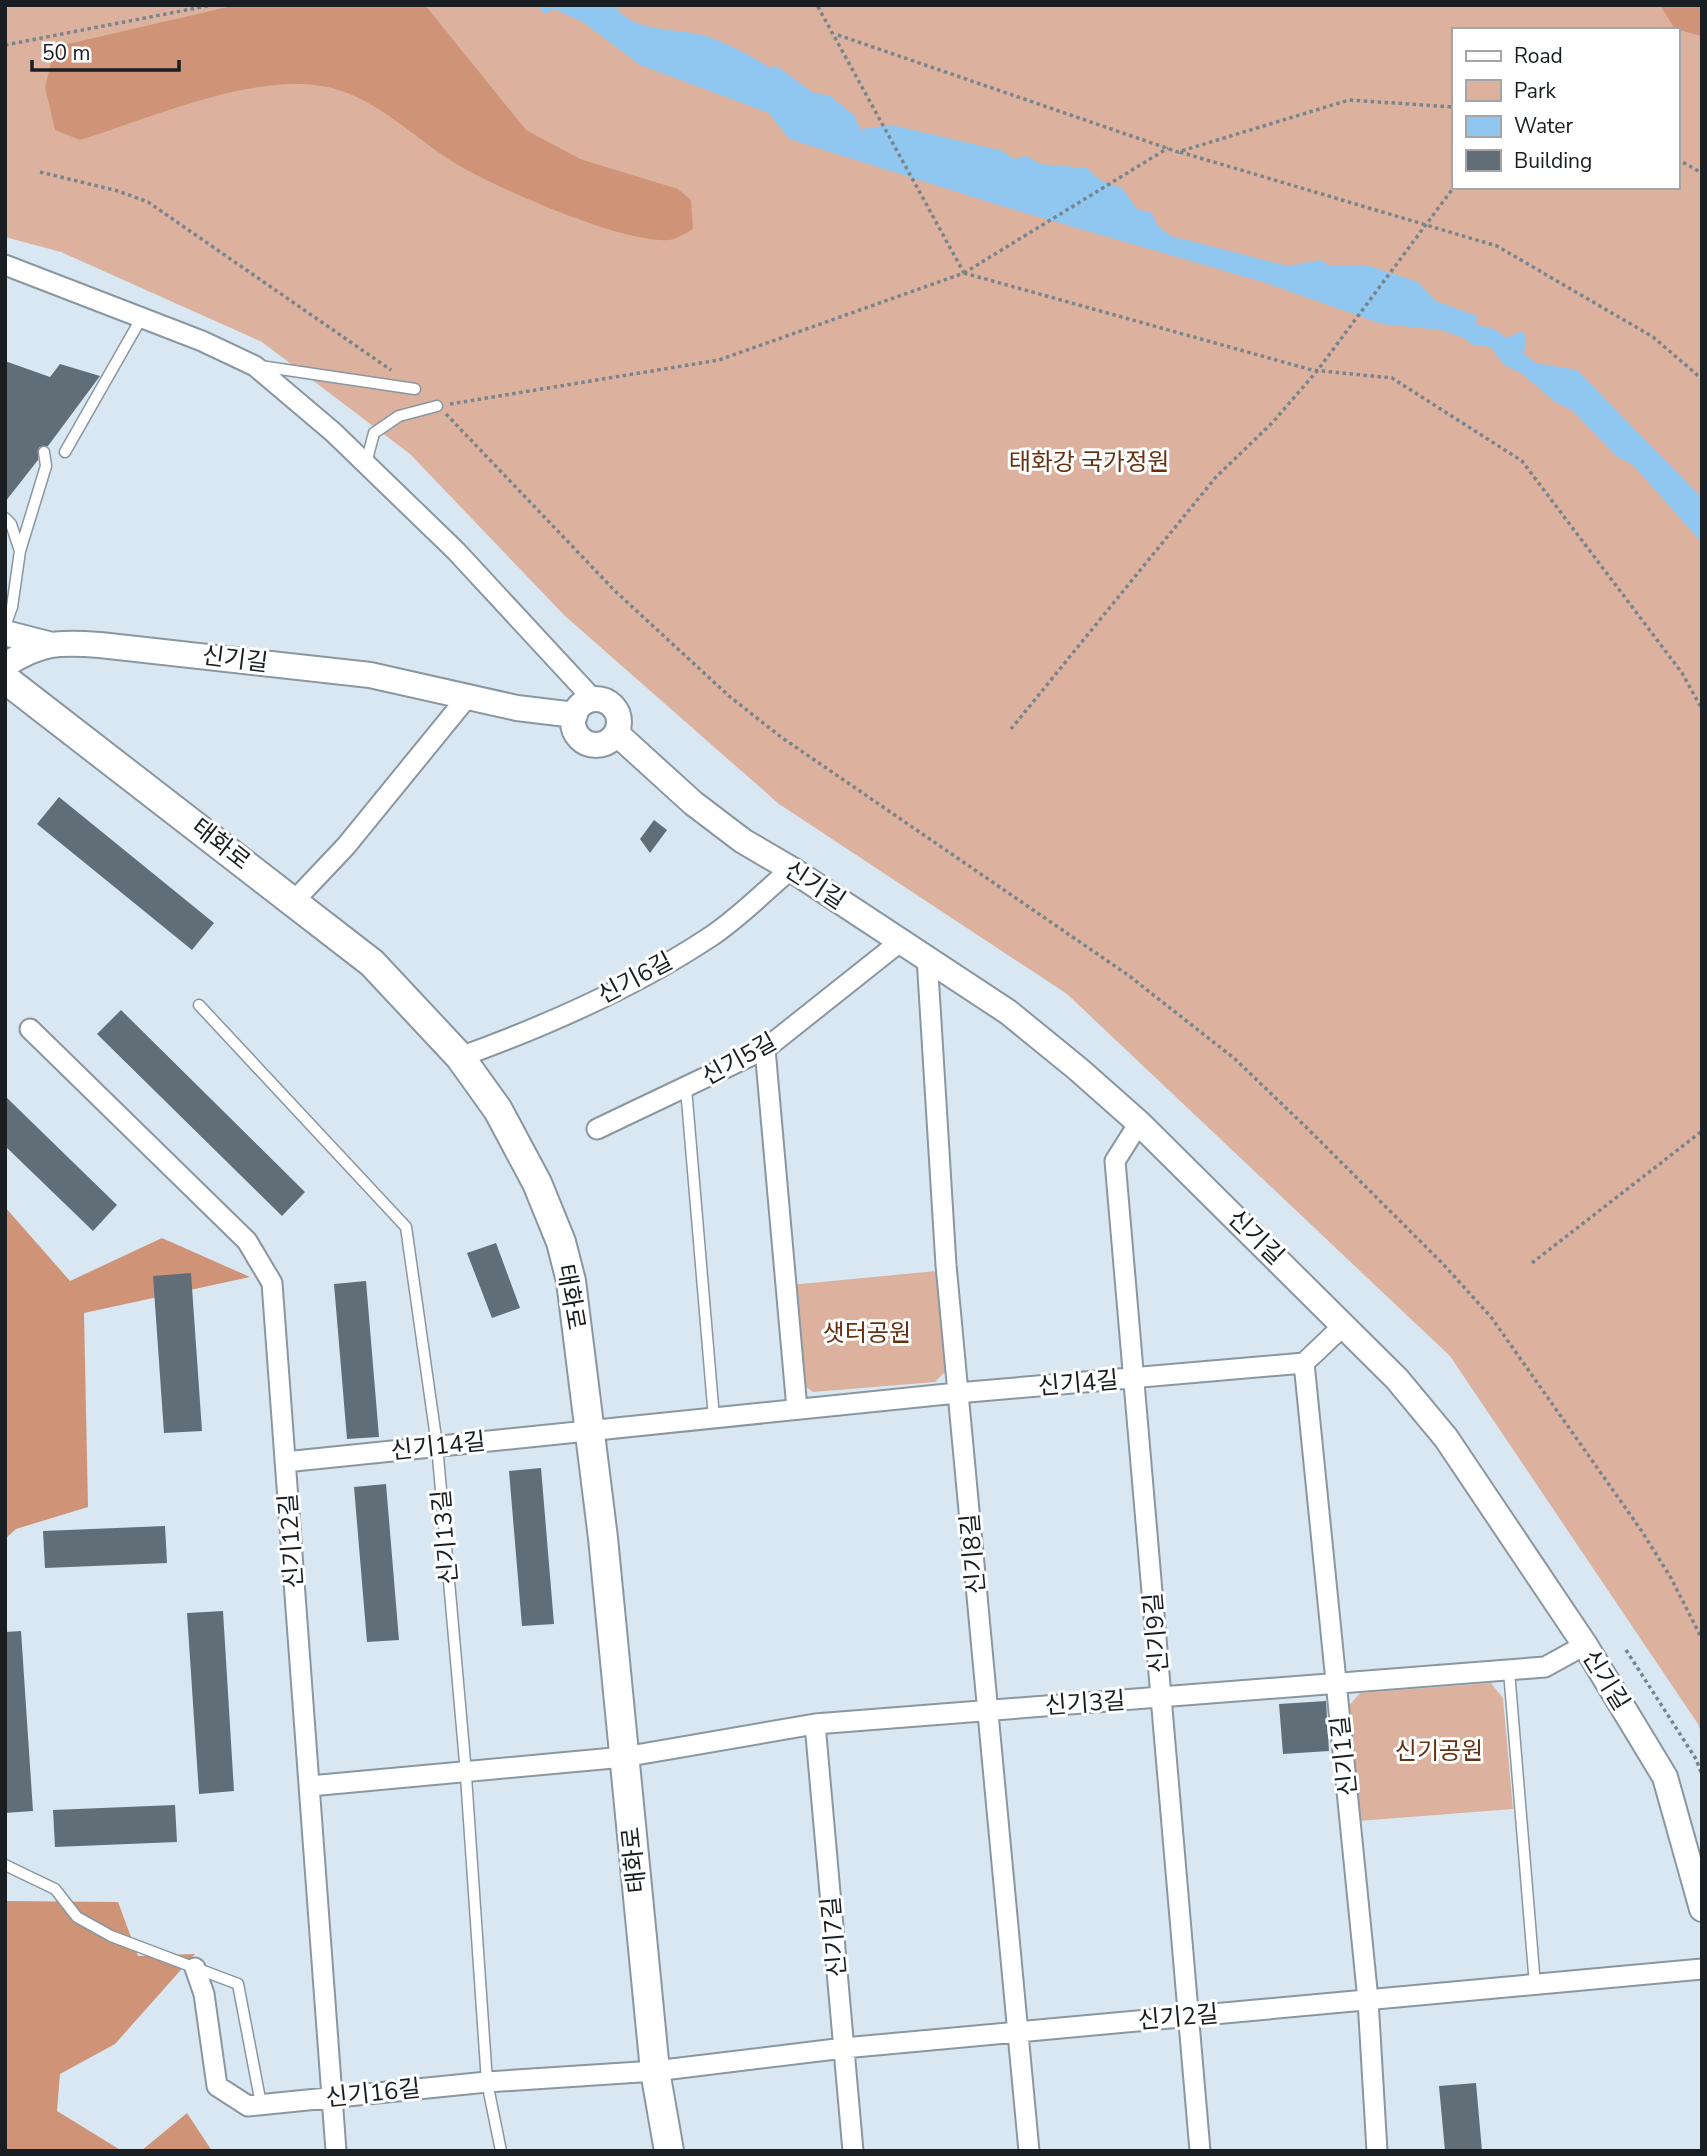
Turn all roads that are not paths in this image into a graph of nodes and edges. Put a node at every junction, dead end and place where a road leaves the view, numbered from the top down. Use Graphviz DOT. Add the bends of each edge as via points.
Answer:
graph roads {
  1 [pos="5,265"];
  2 [pos="142,317"];
  3 [pos="255,366"];
  4 [pos="415,389"];
  5 [pos="438,407"];
  6 [pos="44,452"];
  7 [pos="65,452"];
  8 [pos="366,464"];
  9 [pos="5,518"];
  10 [pos="20,551"];
  11 [pos="5,626"];
  12 [pos="5,633"];
  13 [pos="48,644"];
  14 [pos="5,665"];
  15 [pos="5,679"];
  16 [pos="469,695"];
  17 [pos="584,707"];
  18 [pos="616,733"];
  19 [pos="791,869"];
  20 [pos="294,901"];
  21 [pos="901,941"];
  22 [pos="927,957"];
  23 [pos="198,1005"];
  24 [pos="30,1029"];
  25 [pos="765,1049"];
  26 [pos="460,1057"];
  27 [pos="686,1088"];
  28 [pos="1139,1123"];
  29 [pos="597,1129"];
  30 [pos="1344,1325"];
  31 [pos="1304,1363"];
  32 [pos="1134,1379"];
  33 [pos="957,1393"];
  34 [pos="797,1409"];
  35 [pos="714,1418"];
  36 [pos="590,1432"];
  37 [pos="437,1446"];
  38 [pos="285,1462"];
  39 [pos="1585,1645"];
  40 [pos="1509,1671"];
  41 [pos="1337,1683"];
  42 [pos="1161,1697"];
  43 [pos="987,1710"];
  44 [pos="815,1724"];
  45 [pos="624,1757"];
  46 [pos="465,1769"];
  47 [pos="310,1786"];
  48 [pos="5,1865"];
  49 [pos="1702,1909"];
  50 [pos="195,1968"];
  51 [pos="1702,1969"];
  52 [pos="1535,1984"];
  53 [pos="1368,2000"];
  54 [pos="1189,2016"];
  55 [pos="1016,2032"];
  56 [pos="844,2048"];
  57 [pos="655,2071"];
  58 [pos="487,2082"];
  59 [pos="334,2097"];
  60 [pos="261,2104"];
  61 [pos="336,2151"];
  62 [pos="501,2151"];
  63 [pos="668,2151"];
  64 [pos="853,2151"];
  65 [pos="1029,2151"];
  66 [pos="1200,2151"];
  67 [pos="1377,2151"];
  1 -- 2 [label="street"];
  2 -- 3 [label="street"];
  2 -- 7 [label="lane"];
  3 -- 4 [label="lane"];
  3 -- 8 [label="street"];
  5 -- 8 [label="lane" via="399,416 374,433"];
  6 -- 10 [label="lane" via="46,466"];
  8 -- 17 [label="street" via="456,551"];
  9 -- 10 [label="lane"];
  10 -- 11 [label="lane"];
  12 -- 13 [label="street"];
  13 -- 14 [label="street, 신기길"];
  13 -- 16 [label="street, 신기길" via="125,647 370,675"];
  15 -- 20 [label="main road, 태화로"];
  16 -- 17 [label="street, 신기길" via="517,708"];
  16 -- 20 [label="street" via="346,846"];
  17 -- 18 [label="street" via="602,700 615,709"];
  17 -- 18 [label="street" via="576,733 588,743 604,744"];
  18 -- 19 [label="street, 신기길" via="693,803 743,841"];
  19 -- 21 [label="street, 신기길"];
  19 -- 26 [label="street, 신기6길" via="711,936 672,959 532,1031"];
  20 -- 26 [label="main road, 태화로" via="372,963"];
  21 -- 22 [label="street, 신기길"];
  21 -- 25 [label="street, 신기5길"];
  22 -- 28 [label="street, 신기길" via="1008,1012"];
  22 -- 33 [label="street, 신기8길"];
  23 -- 37 [label="lane, 신기13길" via="406,1227"];
  24 -- 38 [label="street, 신기12길" via="247,1241 261,1261 272,1283"];
  25 -- 27 [label="street, 신기5길"];
  25 -- 34 [label="street"];
  26 -- 36 [label="main road, 태화로" via="498,1110 537,1183 561,1242 571,1281"];
  27 -- 29 [label="street, 신기5길"];
  27 -- 35 [label="lane"];
  28 -- 30 [label="street, 신기길"];
  28 -- 32 [label="street, 신기9길" via="1115,1161"];
  30 -- 31 [label="street"];
  30 -- 39 [label="street, 신기길" via="1446,1438"];
  31 -- 32 [label="street, 신기4길"];
  31 -- 41 [label="street, 신기1길"];
  32 -- 33 [label="street, 신기4길"];
  32 -- 42 [label="street, 신기9길"];
  33 -- 34 [label="street, 신기4길"];
  33 -- 43 [label="street, 신기8길"];
  34 -- 35 [label="street, 신기4길"];
  35 -- 36 [label="street, 신기4길"];
  36 -- 37 [label="street, 신기14길"];
  36 -- 45 [label="main road, 태화로"];
  37 -- 38 [label="street, 신기14길"];
  37 -- 46 [label="lane, 신기13길"];
  38 -- 47 [label="street, 신기12길"];
  39 -- 40 [label="street, 신기3길" via="1545,1667"];
  39 -- 49 [label="street, 신기길" via="1665,1777"];
  40 -- 41 [label="street, 신기3길"];
  40 -- 52 [label="lane"];
  41 -- 42 [label="street, 신기3길"];
  41 -- 53 [label="street, 신기1길"];
  42 -- 43 [label="street, 신기3길"];
  42 -- 54 [label="street, 신기9길"];
  43 -- 44 [label="street, 신기3길"];
  43 -- 55 [label="street, 신기8길"];
  44 -- 45 [label="street, 신기3길"];
  44 -- 56 [label="street, 신기7길"];
  45 -- 46 [label="street, 신기3길"];
  45 -- 57 [label="main road, 태화로"];
  46 -- 47 [label="street, 신기3길"];
  46 -- 58 [label="lane, 신기13길"];
  47 -- 59 [label="street, 신기12길"];
  48 -- 50 [label="lane" via="55,1889 77,1917 111,1936"];
  50 -- 60 [label="lane" via="238,1984"];
  50 -- 60 [label="street, 신기16길" via="204,1994 217,2086 248,2106"];
  51 -- 52 [label="street, 신기2길"];
  52 -- 53 [label="street, 신기2길"];
  53 -- 54 [label="street, 신기2길"];
  53 -- 67 [label="street, 신기1길"];
  54 -- 55 [label="street, 신기2길"];
  54 -- 66 [label="street, 신기9길"];
  55 -- 56 [label="street, 신기2길"];
  55 -- 65 [label="street, 신기8길"];
  56 -- 57 [label="street, 신기2길"];
  56 -- 64 [label="street, 신기7길"];
  57 -- 58 [label="street, 신기16길"];
  57 -- 63 [label="main road, 태화로"];
  58 -- 59 [label="street, 신기16길"];
  58 -- 62 [label="lane, 신기13길"];
  59 -- 60 [label="street, 신기16길"];
  59 -- 61 [label="street, 신기12길"];
}
